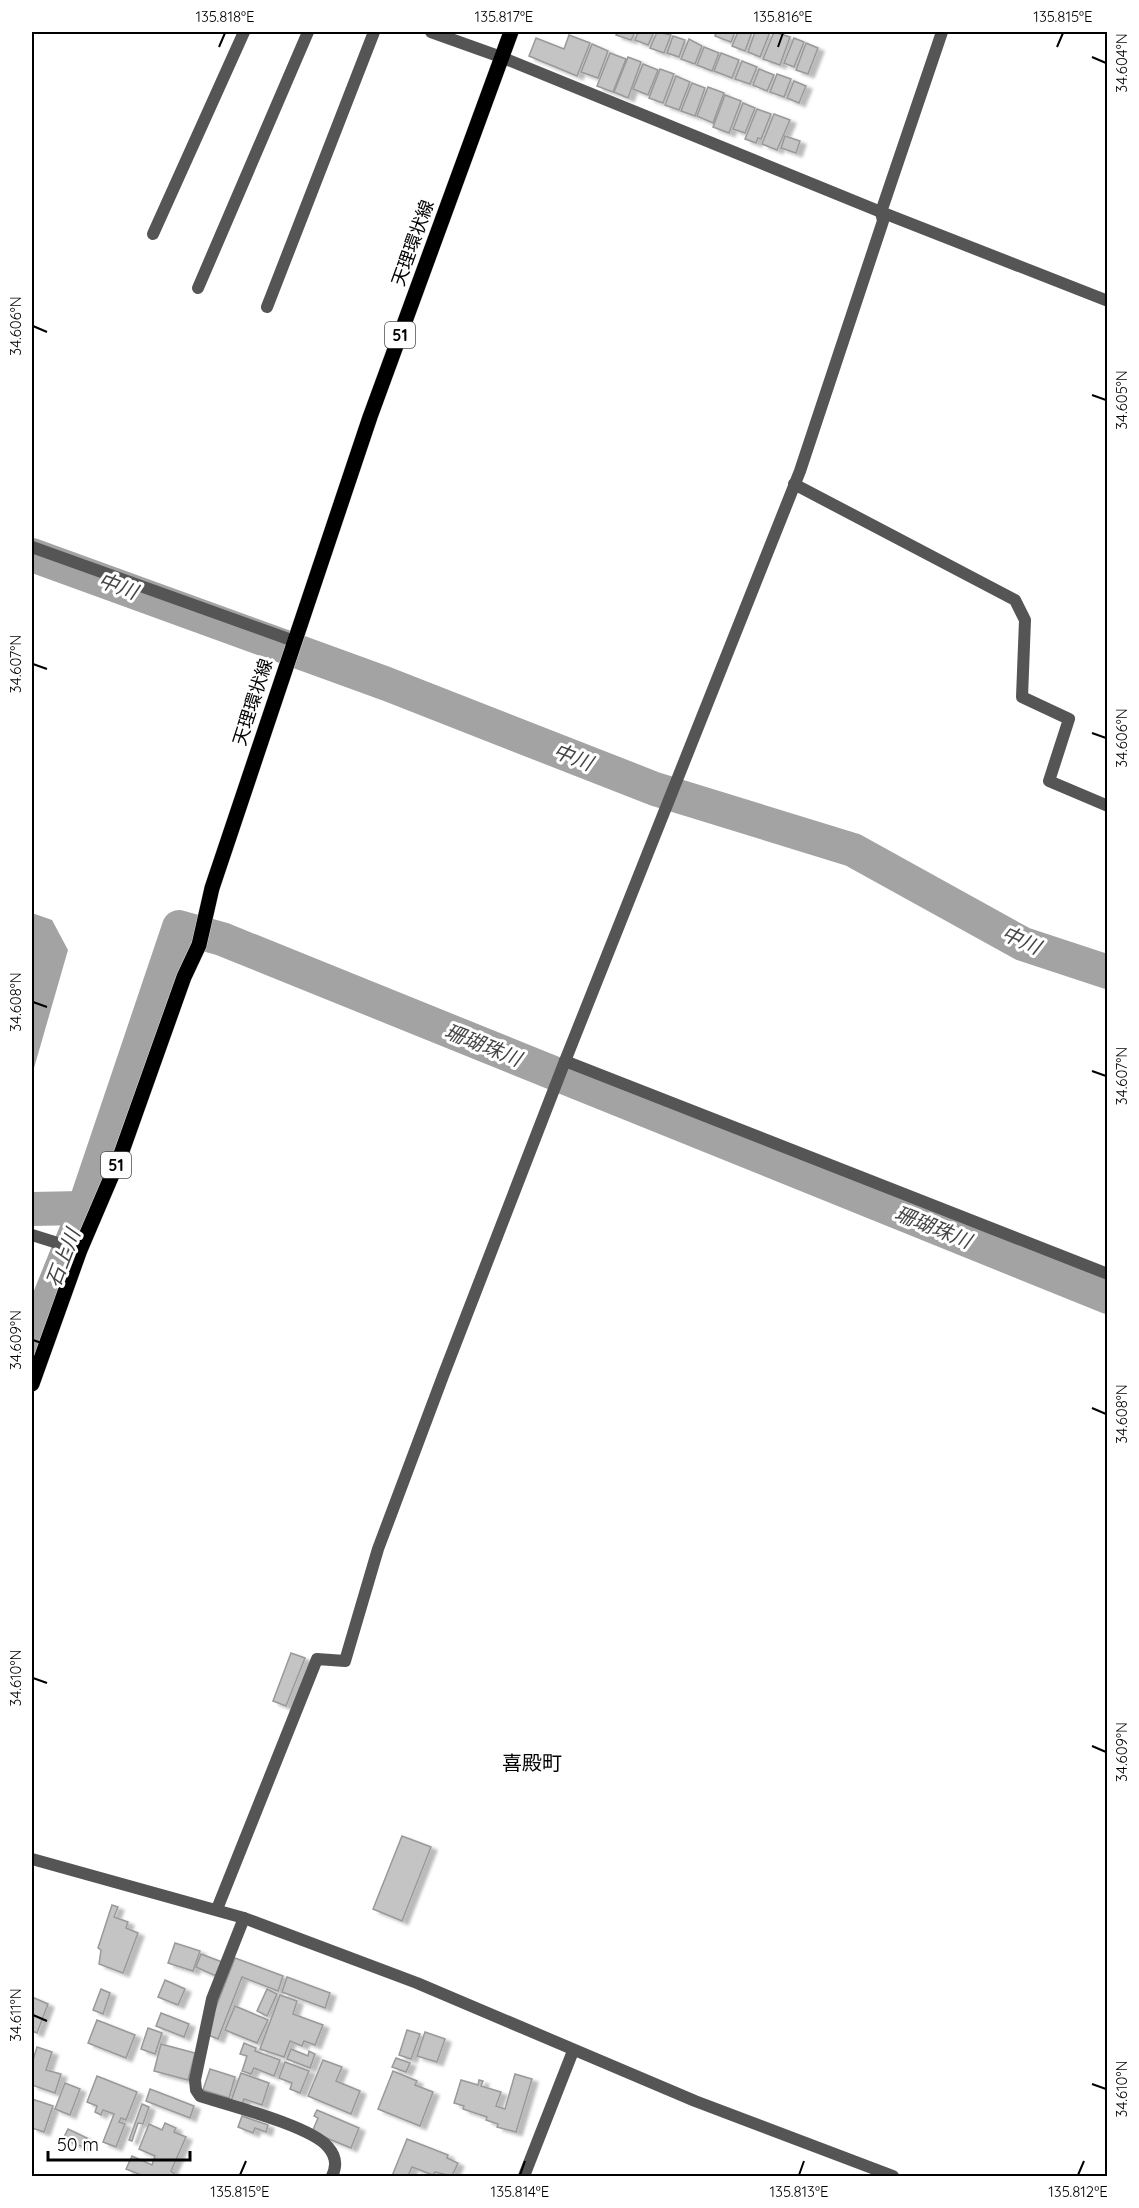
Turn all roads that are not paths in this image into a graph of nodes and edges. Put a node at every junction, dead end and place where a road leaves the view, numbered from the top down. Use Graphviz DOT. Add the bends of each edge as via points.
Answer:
graph roads {
  1 [pos="244,32"];
  2 [pos="308,32"];
  3 [pos="374,32"];
  4 [pos="431,32"];
  5 [pos="512,32"];
  6 [pos="942,32"];
  7 [pos="501,57"];
  8 [pos="880,212"];
  9 [pos="153,234"];
  10 [pos="198,288"];
  11 [pos="1107,301"];
  12 [pos="267,307"];
  13 [pos="794,483"];
  14 [pos="32,547"];
  15 [pos="294,641"];
  16 [pos="1107,806"];
  17 [pos="564,1064"];
  18 [pos="32,1235"];
  19 [pos="80,1250"];
  20 [pos="1107,1274"];
  21 [pos="32,1384"];
  22 [pos="32,1859"];
  23 [pos="217,1909"];
  24 [pos="244,1918"];
  25 [pos="573,2051"];
  26 [pos="332,2176"];
  27 [pos="524,2176"];
  28 [pos="893,2176"];
  1 -- 9 [label="street"];
  2 -- 10 [label="street"];
  3 -- 12 [label="street"];
  4 -- 7 [label="street"];
  5 -- 7 [label="main road, 天理環状線 / 51"];
  6 -- 8 [label="street"];
  7 -- 8 [label="street"];
  7 -- 15 [label="main road, 天理環状線 / 51" via="370,417"];
  8 -- 11 [label="street"];
  8 -- 13 [label="street" via="883,221"];
  13 -- 16 [label="street" via="1015,600 1025,620 1022,697 1069,718 1049,781"];
  13 -- 17 [label="street"];
  14 -- 15 [label="street"];
  15 -- 19 [label="main road, 天理環状線 / 51" via="212,888 200,945 184,977 121,1154"];
  17 -- 20 [label="street"];
  17 -- 23 [label="street" via="378,1549 345,1661 317,1659"];
  18 -- 19 [label="street"];
  19 -- 21 [label="main road, 天理環状線 / 51"];
  22 -- 23 [label="street"];
  23 -- 24 [label="street"];
  24 -- 25 [label="street" via="417,1983"];
  24 -- 26 [label="street" via="212,1999 196,2090 200,2096 302,2130 327,2145 336,2169"];
  25 -- 27 [label="street"];
  25 -- 28 [label="street"];
}
